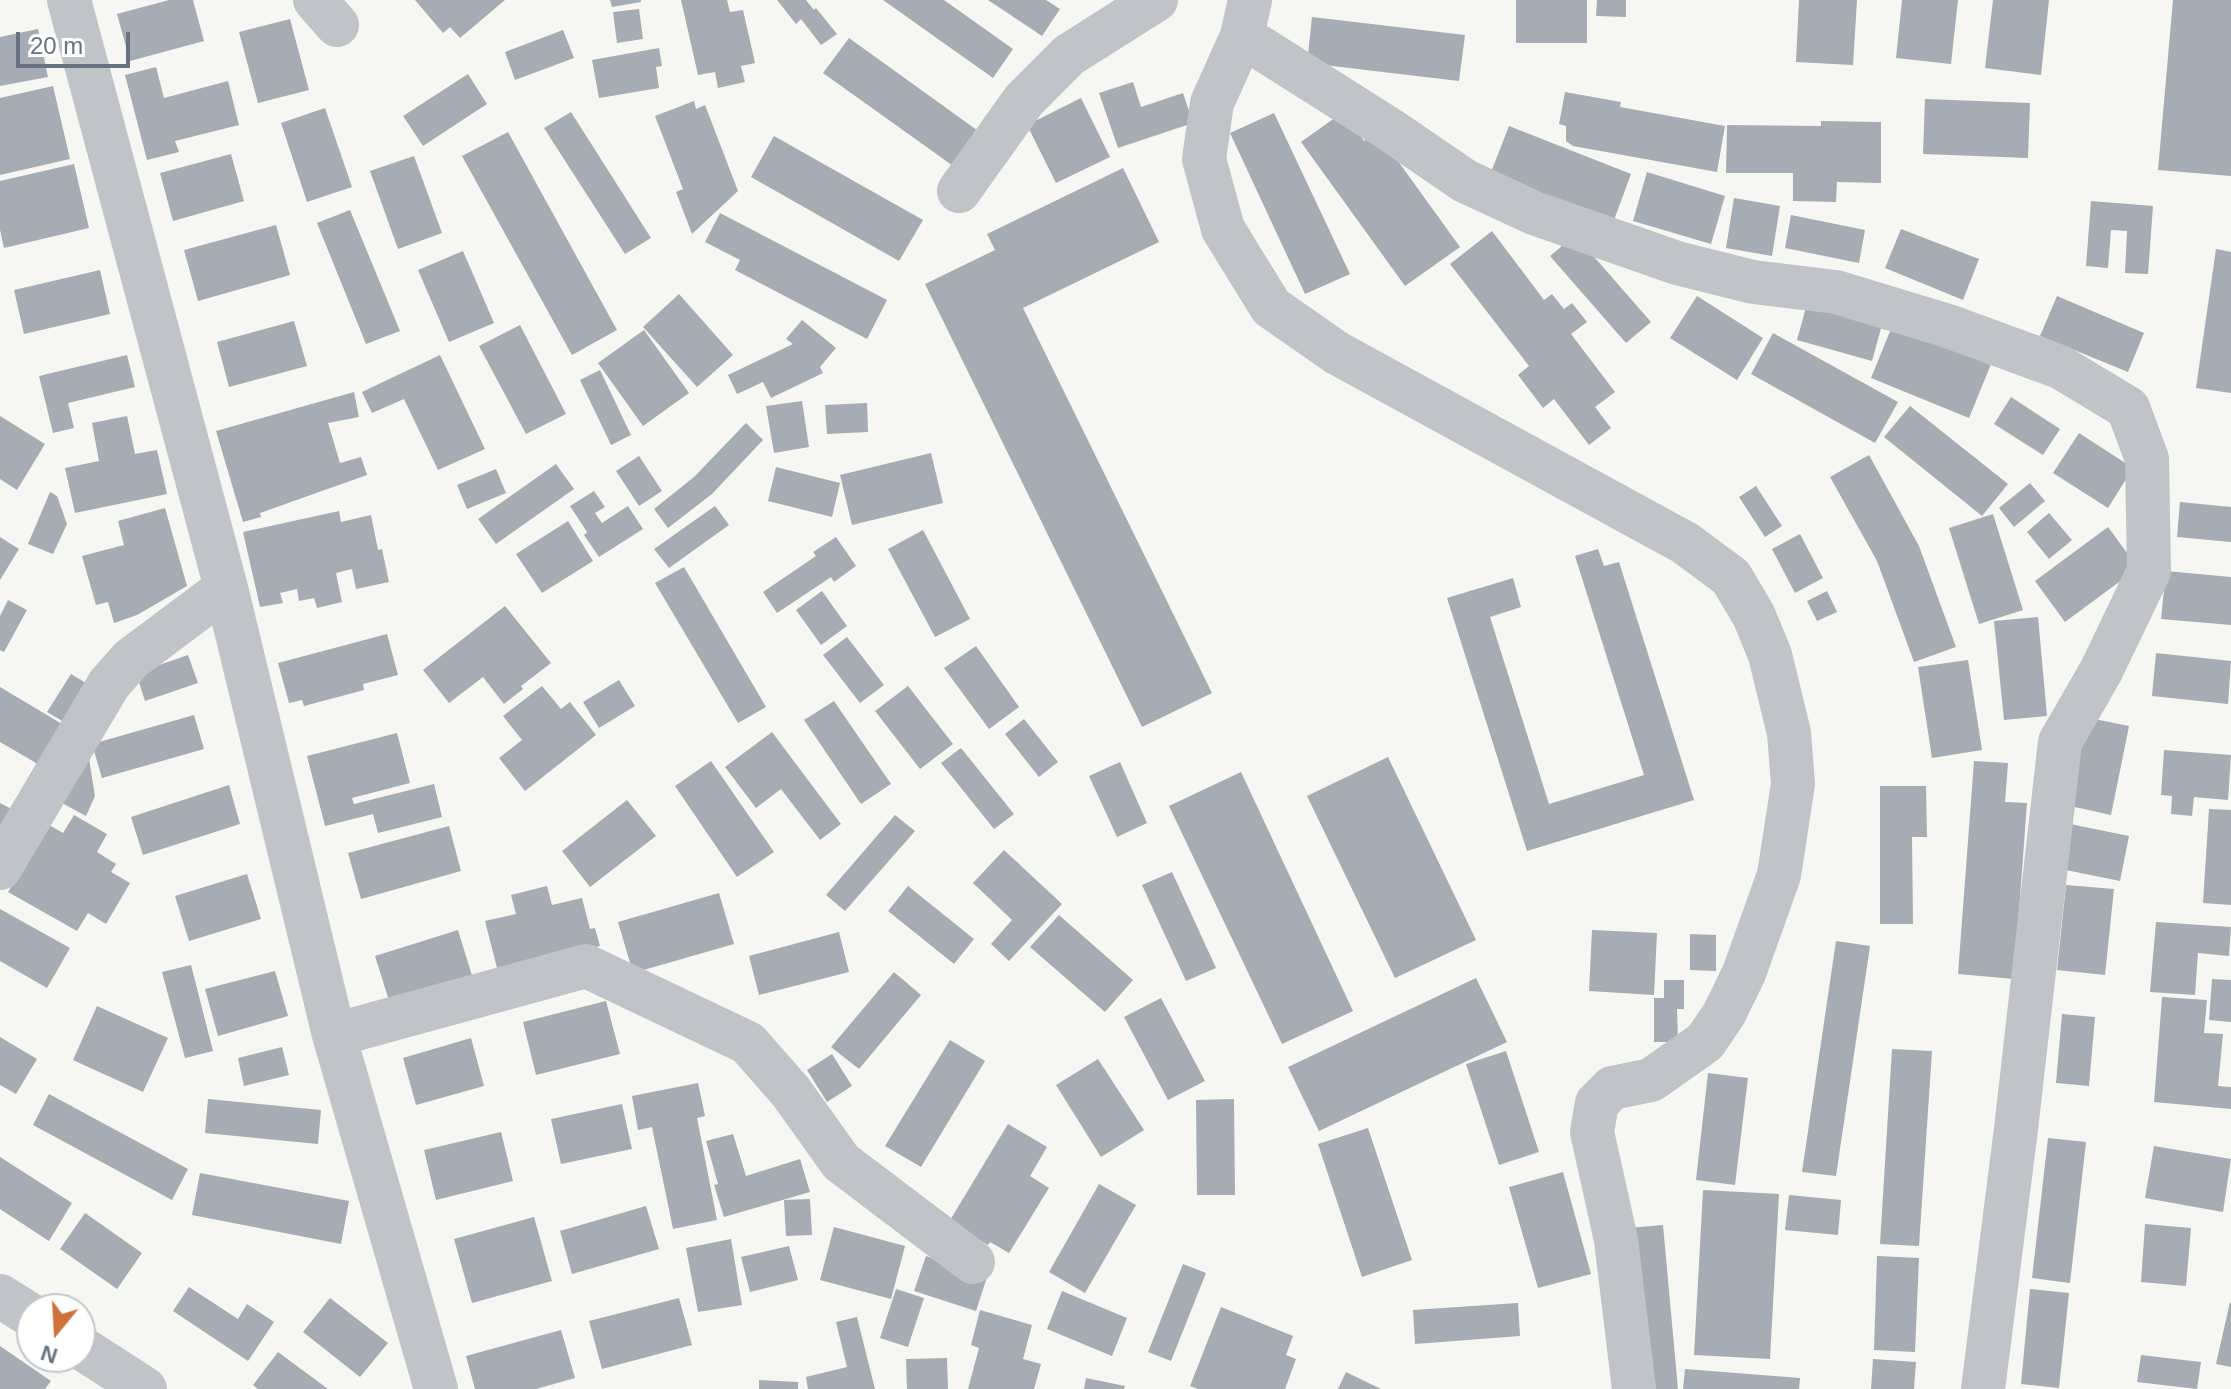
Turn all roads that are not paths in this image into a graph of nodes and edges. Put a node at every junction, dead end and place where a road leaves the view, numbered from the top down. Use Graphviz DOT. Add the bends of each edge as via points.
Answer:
graph roads {
  1 [pos="69,0"];
  2 [pos="1156,0"];
  3 [pos="1246,18"];
  4 [pos="959,191"];
  5 [pos="226,588"];
  6 [pos="0,868"];
  7 [pos="334,1035"];
  8 [pos="973,1262"];
  9 [pos="96,1357"];
  10 [pos="145,1389"];
  11 [pos="436,1389"];
  12 [pos="1634,1389"];
  13 [pos="1983,1389"];
  1 -- 5 [label="street"];
  2 -- 4 [label="street" via="1069,55 1024,100"];
  3 -- 12 [label="street" via="1212,103 1204,159 1223,229 1271,307 1337,353 1685,543 1731,577 1770,655 1789,733 1793,784 1779,875 1744,973 1705,1042 1651,1080 1612,1088 1597,1103 1592,1132 1616,1240"];
  3 -- 13 [label="street" via="1465,181 1534,213 1677,263 1753,282 1836,292 1948,326 2060,367 2128,408 2147,459 2149,571 2060,742"];
  5 -- 6 [label="street" via="131,659 109,684"];
  5 -- 7 [label="street"];
  7 -- 8 [label="street" via="586,966 748,1043 841,1162"];
  7 -- 11 [label="street"];
  9 -- 10 [label="street"];
}
